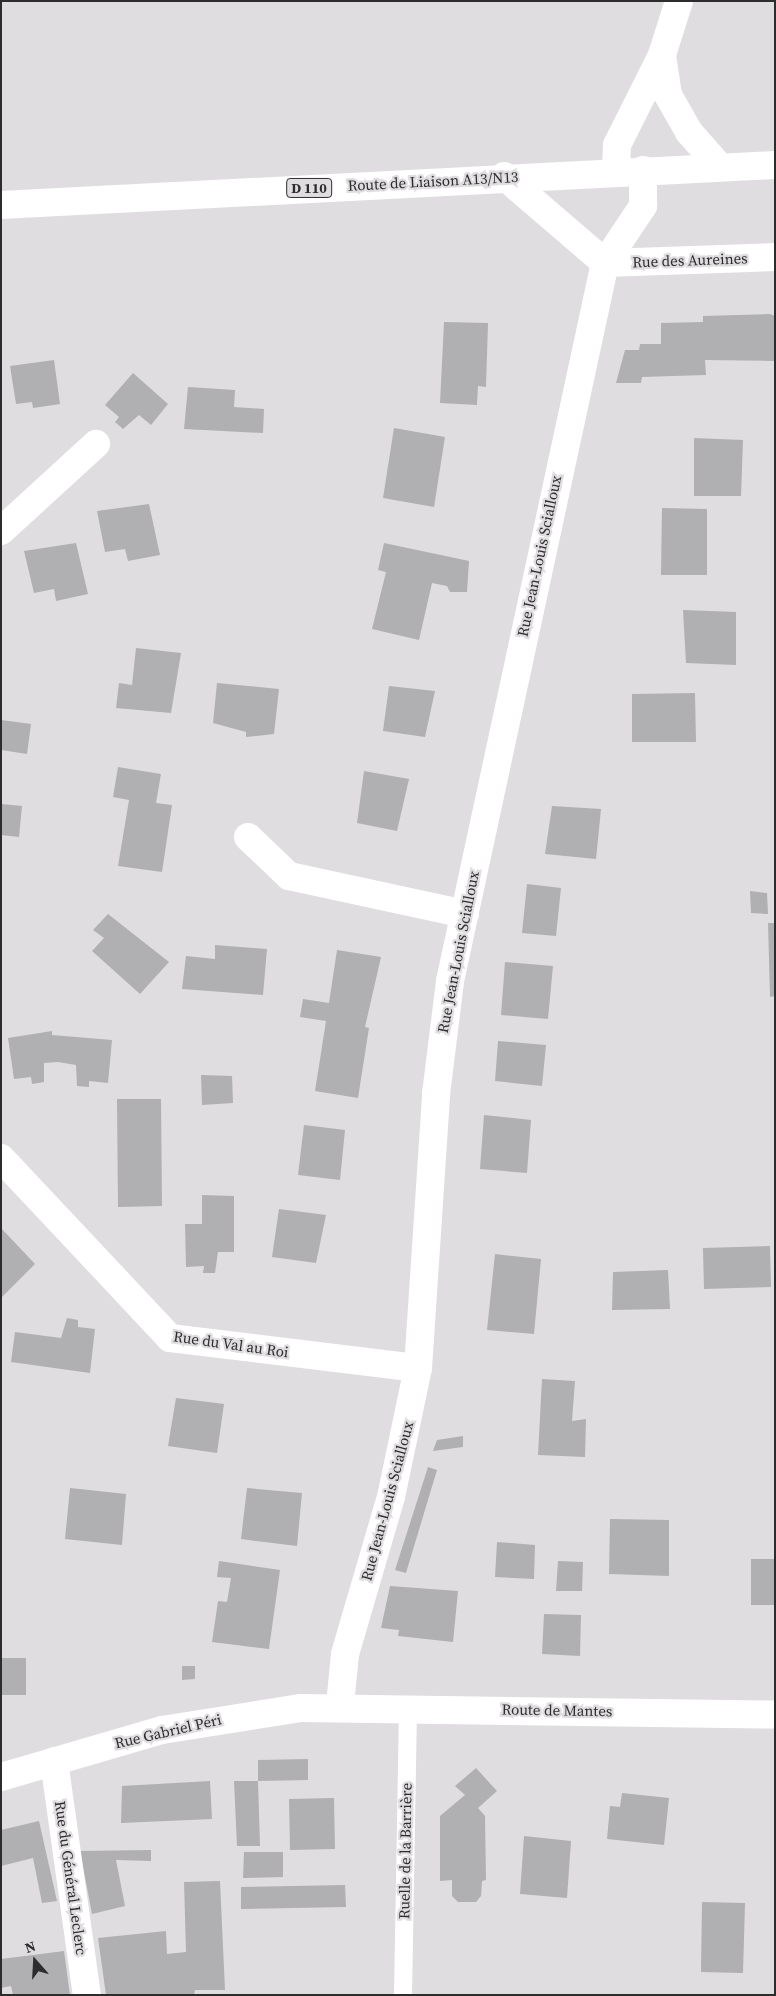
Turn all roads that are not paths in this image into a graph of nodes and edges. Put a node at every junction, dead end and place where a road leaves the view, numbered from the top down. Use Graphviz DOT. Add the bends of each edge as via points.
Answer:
graph roads {
  1 [pos="679,1"];
  2 [pos="662,55"];
  3 [pos="775,165"];
  4 [pos="720,167"];
  5 [pos="643,170"];
  6 [pos="616,172"];
  7 [pos="504,176"];
  8 [pos="1,205"];
  9 [pos="775,257"];
  10 [pos="605,263"];
  11 [pos="96,444"];
  12 [pos="1,531"];
  13 [pos="248,837"];
  14 [pos="465,914"];
  15 [pos="1,1158"];
  16 [pos="418,1368"];
  17 [pos="340,1705"];
  18 [pos="408,1707"];
  19 [pos="775,1715"];
  20 [pos="54,1761"];
  21 [pos="1,1778"];
  22 [pos="87,1995"];
  23 [pos="403,1995"];
  1 -- 2 [label="street"];
  2 -- 4 [label="street" via="674,109"];
  2 -- 6 [label="street" via="617,145"];
  3 -- 4 [label="street, Route de Liaison A13/N13 / D 110"];
  4 -- 5 [label="street, Route de Liaison A13/N13 / D 110"];
  5 -- 6 [label="street, Route de Liaison A13/N13 / D 110"];
  5 -- 10 [label="street, Rue Jean-Louis Scialloux" via="643,206"];
  6 -- 7 [label="street, Route de Liaison A13/N13 / D 110"];
  7 -- 8 [label="street, Route de Liaison A13/N13 / D 110"];
  7 -- 10 [label="street"];
  9 -- 10 [label="street, Rue des Aureines"];
  10 -- 14 [label="street, Rue Jean-Louis Scialloux" via="550,503"];
  11 -- 12 [label="street"];
  13 -- 14 [label="street" via="289,876"];
  14 -- 16 [label="street, Rue Jean-Louis Scialloux" via="442,1035"];
  15 -- 16 [label="street, Rue du Val au Roi" via="170,1338"];
  16 -- 17 [label="street, Rue Jean-Louis Scialloux" via="391,1497 345,1654"];
  17 -- 18 [label="street, Route de Mantes"];
  17 -- 20 [label="street, Rue Gabriel Péri" via="241,1715 162,1730"];
  18 -- 19 [label="street, Route de Mantes"];
  18 -- 23 [label="lane, Ruelle de la Barrière"];
  20 -- 21 [label="street, Rue Gabriel Péri"];
  20 -- 22 [label="street, Rue du Général Leclerc"];
}
